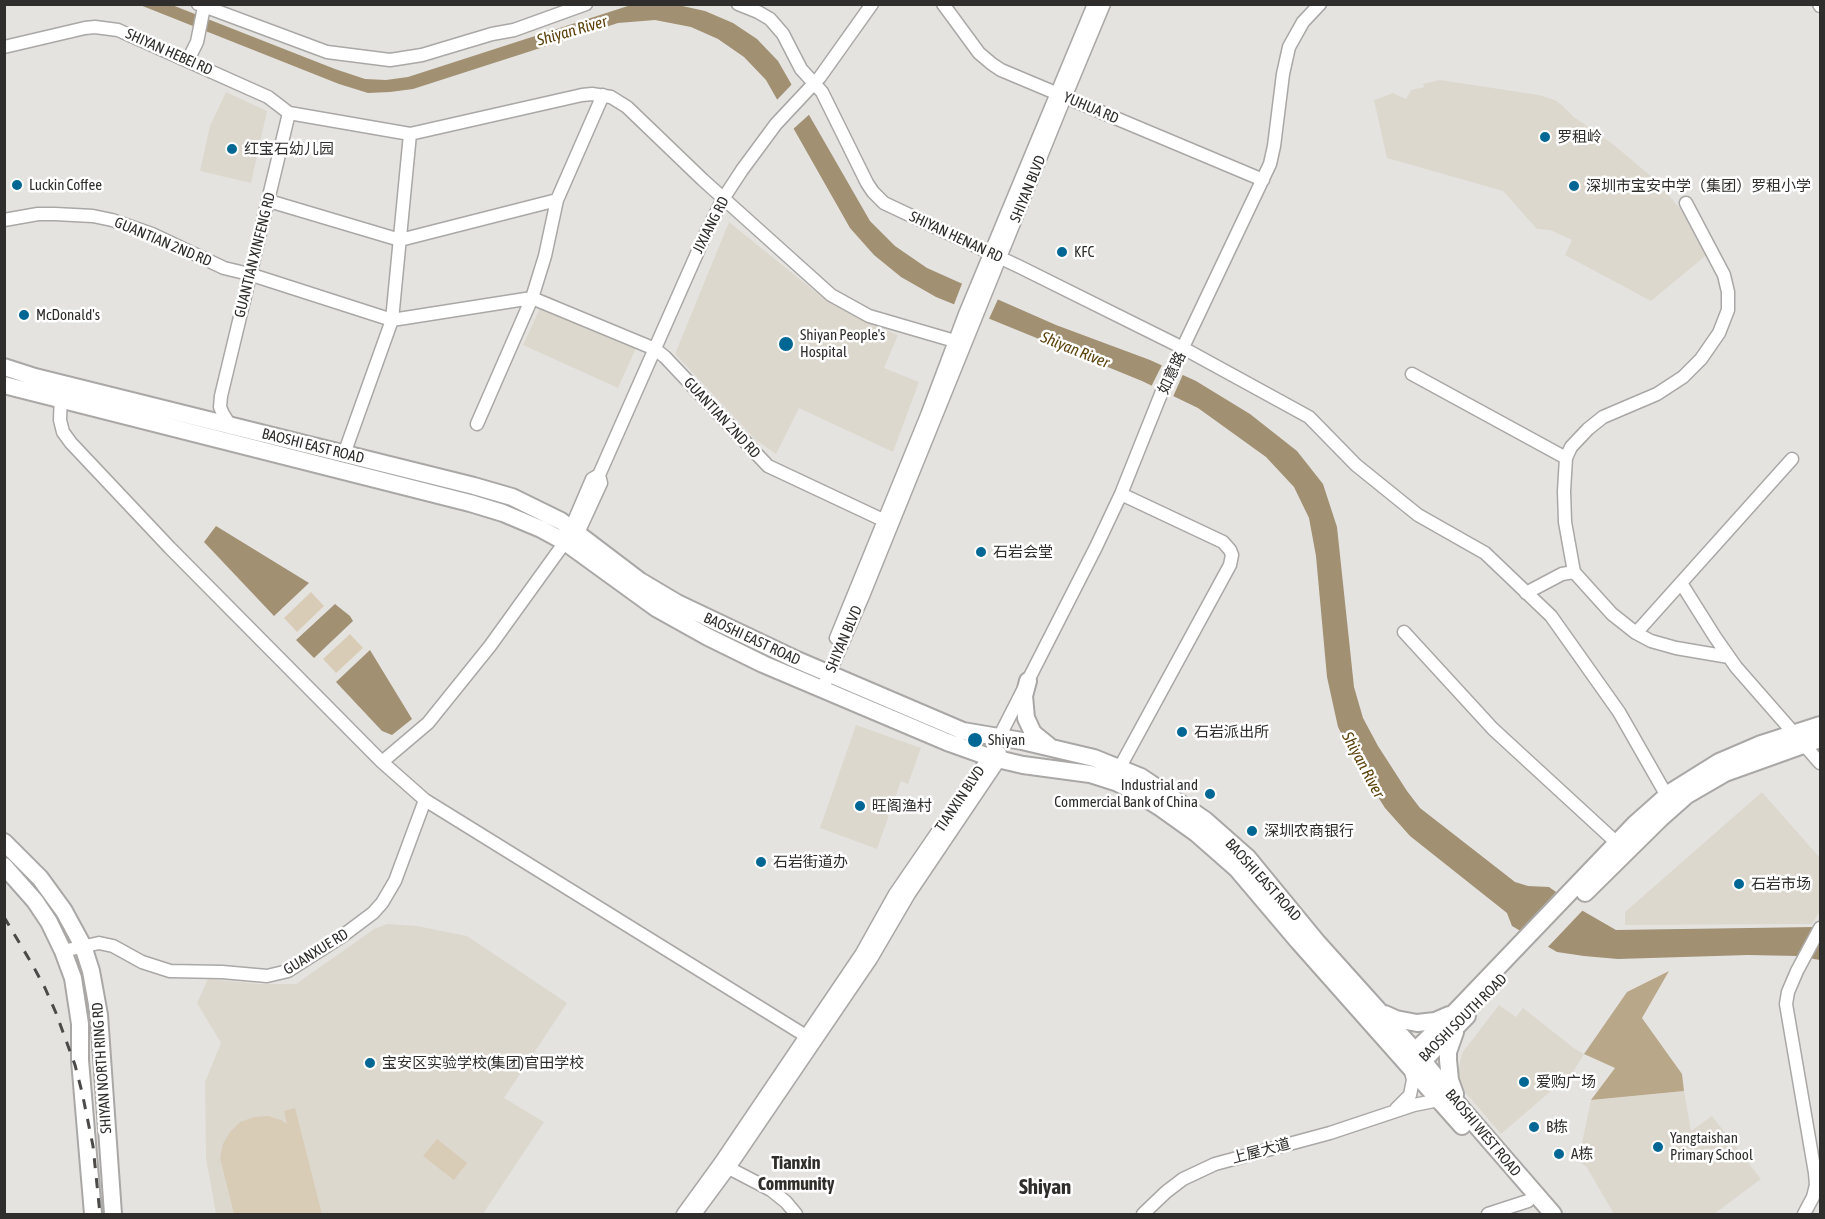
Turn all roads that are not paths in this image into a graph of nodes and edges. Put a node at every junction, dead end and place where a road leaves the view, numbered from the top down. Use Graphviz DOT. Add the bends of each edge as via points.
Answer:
graph roads {
  1 [pos="586,4"];
  2 [pos="738,4"];
  3 [pos="872,4"];
  4 [pos="943,4"];
  5 [pos="1094,4"];
  6 [pos="1104,4"];
  7 [pos="1320,4"];
  8 [pos="202,8"];
  9 [pos="4,47"];
  10 [pos="188,60"];
  11 [pos="815,83"];
  12 [pos="603,95"];
  13 [pos="1061,95"];
  14 [pos="289,113"];
  15 [pos="410,134"];
  16 [pos="1263,180"];
  17 [pos="723,199"];
  18 [pos="557,200"];
  19 [pos="269,201"];
  20 [pos="1686,203"];
  21 [pos="4,220"];
  22 [pos="400,240"];
  23 [pos="995,256"];
  24 [pos="249,274"];
  25 [pos="532,298"];
  26 [pos="392,320"];
  27 [pos="960,343"];
  28 [pos="1183,348"];
  29 [pos="655,349"];
  30 [pos="4,367"];
  31 [pos="1412,374"];
  32 [pos="4,385"];
  33 [pos="61,391"];
  34 [pos="220,396"];
  35 [pos="194,417"];
  36 [pos="477,424"];
  37 [pos="237,427"];
  38 [pos="344,454"];
  39 [pos="1566,458"];
  40 [pos="1792,459"];
  41 [pos="1121,494"];
  42 [pos="883,520"];
  43 [pos="571,534"];
  44 [pos="1574,572"];
  45 [pos="1681,583"];
  46 [pos="1526,593"];
  47 [pos="1404,632"];
  48 [pos="1636,633"];
  49 [pos="1729,657"];
  50 [pos="825,672"];
  51 [pos="1028,681"];
  52 [pos="822,690"];
  53 [pos="1821,725"];
  54 [pos="1000,737"];
  55 [pos="1807,739"];
  56 [pos="1052,748"];
  57 [pos="994,758"];
  58 [pos="382,762"];
  59 [pos="1821,763"];
  60 [pos="1120,767"];
  61 [pos="1667,796"];
  62 [pos="425,800"];
  63 [pos="4,842"];
  64 [pos="1617,843"];
  65 [pos="4,866"];
  66 [pos="1569,901"];
  67 [pos="1821,928"];
  68 [pos="83,946"];
  69 [pos="63,951"];
  70 [pos="1379,1011"];
  71 [pos="1456,1019"];
  72 [pos="806,1036"];
  73 [pos="1416,1059"];
  74 [pos="1441,1102"];
  75 [pos="1462,1109"];
  76 [pos="1392,1111"];
  77 [pos="724,1166"];
  78 [pos="1528,1201"];
  79 [pos="795,1214"];
  80 [pos="93,1215"];
  81 [pos="113,1215"];
  82 [pos="682,1215"];
  83 [pos="695,1215"];
  84 [pos="1143,1215"];
  85 [pos="1488,1215"];
  86 [pos="1539,1215"];
  87 [pos="1553,1215"];
  88 [pos="1804,1215"];
  1 -- 8 [label="street" via="514,30 390,60 327,52"];
  2 -- 11 [label="street, SHIYAN HENAN RD" via="770,19 783,34 804,73"];
  3 -- 11 [label="street, JIXIANG RD"];
  4 -- 13 [label="street, YUHUA RD" via="992,64"];
  5 -- 13 [label="street, SHIYAN BLVD"];
  6 -- 13 [label="street, SHIYAN BLVD"];
  7 -- 16 [label="street, 如意路" via="1289,46 1274,146"];
  8 -- 10 [label="street" via="199,34"];
  9 -- 10 [label="street, SHIYAN HEBEI RD" via="95,27 118,30"];
  10 -- 14 [label="street, SHIYAN HEBEI RD" via="268,97"];
  11 -- 17 [label="street, JIXIANG RD" via="782,118"];
  11 -- 23 [label="street, SHIYAN HENAN RD" via="878,198"];
  12 -- 15 [label="street" via="582,95"];
  12 -- 17 [label="street" via="627,107"];
  12 -- 18 [label="street"];
  13 -- 16 [label="street, YUHUA RD"];
  13 -- 23 [label="street, SHIYAN BLVD"];
  14 -- 15 [label="street"];
  14 -- 19 [label="street, GUANTIAN XINFENG RD"];
  15 -- 22 [label="street"];
  16 -- 28 [label="street, 如意路"];
  17 -- 27 [label="street" via="843,303 876,318"];
  17 -- 29 [label="street, JIXIANG RD"];
  18 -- 22 [label="street"];
  18 -- 25 [label="street"];
  19 -- 22 [label="street"];
  19 -- 24 [label="street, GUANTIAN XINFENG RD"];
  20 -- 39 [label="street" via="1724,275 1728,310 1719,333 1683,377 1658,394 1603,417 1571,447"];
  21 -- 24 [label="street, GUANTIAN 2ND RD" via="55,214 112,220 224,268"];
  22 -- 26 [label="street"];
  23 -- 27 [label="street, SHIYAN BLVD"];
  23 -- 28 [label="street, SHIYAN HENAN RD"];
  24 -- 26 [label="street, GUANTIAN 2ND RD"];
  24 -- 34 [label="street, GUANTIAN XINFENG RD"];
  25 -- 26 [label="street"];
  25 -- 29 [label="street, GUANTIAN 2ND RD"];
  25 -- 36 [label="street"];
  26 -- 38 [label="street"];
  27 -- 42 [label="street, SHIYAN BLVD"];
  27 -- 50 [label="street, SHIYAN BLVD" via="863,596"];
  28 -- 41 [label="street, 如意路, bridge"];
  28 -- 46 [label="street, SHIYAN HENAN RD" via="1309,417 1356,465 1418,515 1485,554"];
  29 -- 42 [label="street, GUANTIAN 2ND RD" via="763,461"];
  29 -- 43 [label="street, JIXIANG RD" via="599,475 601,483"];
  30 -- 33 [label="main road, BAOSHI EAST ROAD"];
  31 -- 39 [label="street"];
  32 -- 33 [label="main road, BAOSHI EAST ROAD"];
  33 -- 35 [label="main road, BAOSHI EAST ROAD"];
  33 -- 43 [label="main road, BAOSHI EAST ROAD" via="486,507"];
  33 -- 58 [label="street" via="60,420 71,442"];
  34 -- 35 [label="street" via="207,413"];
  34 -- 37 [label="street" via="224,417"];
  35 -- 37 [label="main road, BAOSHI EAST ROAD"];
  37 -- 38 [label="main road, BAOSHI EAST ROAD"];
  38 -- 43 [label="main road, BAOSHI EAST ROAD" via="493,491 530,505"];
  39 -- 44 [label="street" via="1565,522"];
  40 -- 45 [label="street"];
  41 -- 51 [label="street, 如意路"];
  41 -- 60 [label="street" via="1223,542 1232,555"];
  42 -- 50 [label="street, SHIYAN BLVD"];
  43 -- 50 [label="main road, BAOSHI EAST ROAD" via="676,603"];
  43 -- 52 [label="main road, BAOSHI EAST ROAD" via="632,592 735,651"];
  43 -- 58 [label="street, JIXIANG RD" via="428,723"];
  44 -- 46 [label="street"];
  44 -- 48 [label="street" via="1612,614"];
  45 -- 48 [label="street"];
  45 -- 49 [label="street"];
  46 -- 61 [label="street, SHIYAN HENAN RD" via="1551,616 1619,712"];
  47 -- 64 [label="street" via="1493,729"];
  48 -- 49 [label="street" via="1676,648"];
  49 -- 55 [label="street"];
  50 -- 52 [label="street, SHIYAN BLVD"];
  50 -- 54 [label="main road, BAOSHI EAST ROAD" via="963,731"];
  51 -- 54 [label="street, 如意路"];
  51 -- 56 [label="main road" via="1024,696 1026,718 1039,739"];
  52 -- 57 [label="main road, BAOSHI EAST ROAD"];
  53 -- 55 [label="main road"];
  54 -- 56 [label="main road, BAOSHI EAST ROAD"];
  54 -- 57 [label="street, TIANXIN BLVD"];
  55 -- 59 [label="street"];
  55 -- 61 [label="main road" via="1761,744 1719,762"];
  55 -- 66 [label="main road" via="1725,773 1687,795"];
  56 -- 60 [label="main road, BAOSHI EAST ROAD"];
  57 -- 72 [label="street, TIANXIN BLVD" via="895,894 862,953"];
  57 -- 73 [label="main road, BAOSHI EAST ROAD" via="1104,778 1132,790 1186,825 1237,869 1298,941"];
  57 -- 77 [label="street, TIANXIN BLVD" via="871,959"];
  58 -- 62 [label="street"];
  60 -- 70 [label="main road, BAOSHI EAST ROAD" via="1186,806 1240,851"];
  61 -- 64 [label="main road"];
  62 -- 68 [label="street, GUANXUE RD" via="395,881 382,903 341,937 288,971 267,976 170,971 106,944"];
  62 -- 72 [label="street"];
  63 -- 68 [label="main road, SHIYAN NORTH RING RD" via="48,888"];
  64 -- 66 [label="main road"];
  65 -- 69 [label="main road, SHIYAN NORTH RING RD" via="35,901"];
  66 -- 71 [label="main road, BAOSHI SOUTH ROAD"];
  67 -- 88 [label="street" via="1797,971 1786,1004 1815,1173 1813,1197"];
  68 -- 69 [label="street, GUANXUE RD"];
  68 -- 81 [label="main road, SHIYAN NORTH RING RD" via="99,1015"];
  69 -- 80 [label="main road, SHIYAN NORTH RING RD" via="78,1001"];
  70 -- 71 [label="main road" via="1396,1020 1417,1023"];
  70 -- 73 [label="main road, BAOSHI EAST ROAD"];
  71 -- 73 [label="main road, BAOSHI SOUTH ROAD"];
  71 -- 75 [label="main road" via="1448,1070"];
  72 -- 77 [label="street, TIANXIN BLVD"];
  73 -- 74 [label="main road, BAOSHI WEST ROAD"];
  73 -- 75 [label="main road, BAOSHI WEST ROAD"];
  73 -- 76 [label="street, 上屋大道" via="1410,1095"];
  74 -- 76 [label="street, 上屋大道"];
  74 -- 78 [label="main road, BAOSHI WEST ROAD"];
  75 -- 87 [label="main road, BAOSHI WEST ROAD"];
  76 -- 84 [label="street, 上屋大道" via="1197,1171 1166,1192"];
  77 -- 79 [label="street" via="771,1190"];
  77 -- 82 [label="street, TIANXIN BLVD"];
  77 -- 83 [label="street, TIANXIN BLVD"];
  78 -- 85 [label="street"];
  78 -- 86 [label="main road, BAOSHI WEST ROAD"];
}
